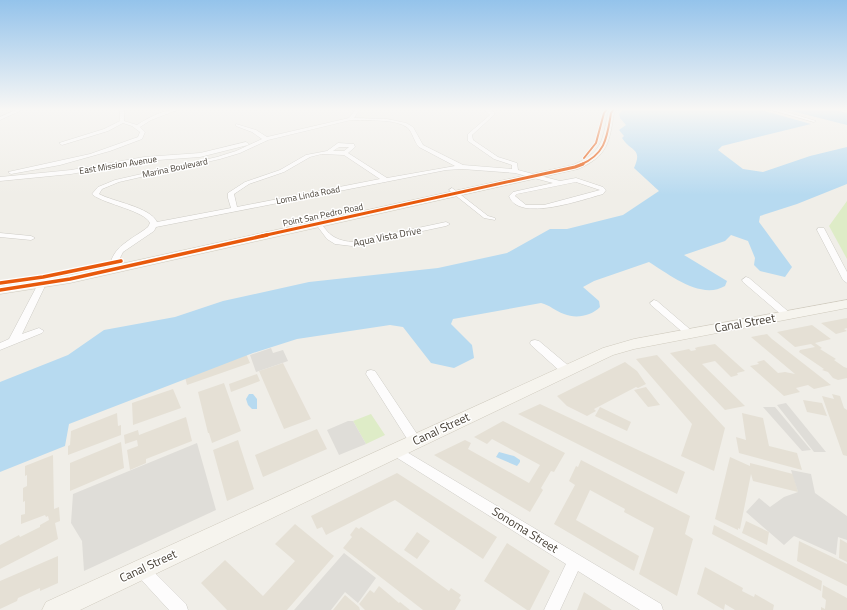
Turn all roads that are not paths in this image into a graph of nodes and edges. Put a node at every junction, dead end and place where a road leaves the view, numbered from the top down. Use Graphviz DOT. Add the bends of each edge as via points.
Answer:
graph roads {
  1 [pos="81,137"];
  2 [pos="140,137"];
  3 [pos="263,137"];
  4 [pos="273,137"];
  5 [pos="415,137"];
  6 [pos="470,137"];
  7 [pos="598,137"];
  8 [pos="606,137"];
  9 [pos="266,139"];
  10 [pos="259,142"];
  11 [pos="62,143"];
  12 [pos="328,152"];
  13 [pos="345,153"];
  14 [pos="462,167"];
  15 [pos="515,171"];
  16 [pos="0,174"];
  17 [pos="527,174"];
  18 [pos="536,177"];
  19 [pos="0,179"];
  20 [pos="386,180"];
  21 [pos="560,183"];
  22 [pos="544,186"];
  23 [pos="455,192"];
  24 [pos="235,210"];
  25 [pos="494,219"];
  26 [pos="317,222"];
  27 [pos="446,224"];
  28 [pos="154,225"];
  29 [pos="821,230"];
  30 [pos="0,235"];
  31 [pos="31,238"];
  32 [pos="114,266"];
  33 [pos="746,280"];
  34 [pos="847,280"];
  35 [pos="0,283"];
  36 [pos="42,284"];
  37 [pos="0,290"];
  38 [pos="654,303"];
  39 [pos="847,304"];
  40 [pos="787,315"];
  41 [pos="39,331"];
  42 [pos="689,333"];
  43 [pos="13,342"];
  44 [pos="535,343"];
  45 [pos="0,347"];
  46 [pos="566,370"];
  47 [pos="371,374"];
  48 [pos="414,441"];
  49 [pos="395,450"];
  50 [pos="575,561"];
  51 [pos="141,569"];
  52 [pos="54,610"];
  53 [pos="180,610"];
  54 [pos="552,610"];
  55 [pos="655,610"];
  1 -- 11 [label="street"];
  2 -- 16 [label="street" via="84,159"];
  3 -- 9 [label="street"];
  4 -- 9 [label="street, Marina Boulevard"];
  5 -- 14 [label="street, Marina Boulevard" via="421,146"];
  6 -- 15 [label="street" via="471,141 496,158 515,164"];
  7 -- 17 [label="main road, Point San Pedro Road" via="592,152 583,158"];
  8 -- 18 [label="main road, Point San Pedro Road" via="600,153 589,161"];
  9 -- 10 [label="street, Marina Boulevard"];
  10 -- 19 [label="street, East Mission Avenue" via="200,155 144,159 71,172"];
  10 -- 28 [label="street, Marina Boulevard" via="218,158 117,181 97,190 98,196 150,216"];
  12 -- 13 [label="street"];
  12 -- 13 [label="street" via="338,145 352,145"];
  12 -- 24 [label="street" via="308,156 282,171 237,188 231,193"];
  13 -- 20 [label="street"];
  14 -- 15 [label="street, Marina Boulevard"];
  14 -- 20 [label="street, Loma Linda Road"];
  15 -- 17 [label="street, Marina Boulevard"];
  17 -- 18 [label="street, Marina Boulevard"];
  17 -- 23 [label="main road, Point San Pedro Road"];
  18 -- 21 [label="street, Marina Boulevard"];
  18 -- 22 [label="street" via="543,181"];
  18 -- 23 [label="main road, Point San Pedro Road"];
  20 -- 24 [label="street, Loma Linda Road"];
  21 -- 22 [label="street"];
  21 -- 22 [label="street" via="576,180 603,190 601,193 544,207 525,207 512,199 515,193"];
  23 -- 25 [label="street" via="486,217"];
  23 -- 26 [label="main road, Point San Pedro Road"];
  24 -- 28 [label="street, Loma Linda Road"];
  26 -- 27 [label="street, Aqua Vista Drive" via="330,240 339,244 352,244"];
  26 -- 32 [label="main road, Point San Pedro Road"];
  28 -- 32 [label="street" via="118,252"];
  29 -- 34 [label="street"];
  30 -- 31 [label="street"];
  32 -- 35 [label="main road, Point San Pedro Road"];
  32 -- 36 [label="main road, Point San Pedro Road"];
  33 -- 40 [label="street"];
  36 -- 37 [label="main road, Point San Pedro Road"];
  36 -- 43 [label="street"];
  38 -- 42 [label="street"];
  39 -- 40 [label="main road, Canal Street"];
  40 -- 42 [label="main road, Canal Street"];
  41 -- 43 [label="street"];
  42 -- 46 [label="main road, Canal Street" via="614,349"];
  43 -- 45 [label="street"];
  44 -- 46 [label="street"];
  46 -- 48 [label="main road, Canal Street"];
  47 -- 48 [label="street"];
  48 -- 49 [label="main road, Canal Street"];
  49 -- 50 [label="street, Sonoma Street"];
  49 -- 51 [label="main road, Canal Street"];
  50 -- 54 [label="street"];
  50 -- 55 [label="street, Sonoma Street"];
  51 -- 52 [label="main road, Canal Street"];
  51 -- 53 [label="street"];
}
